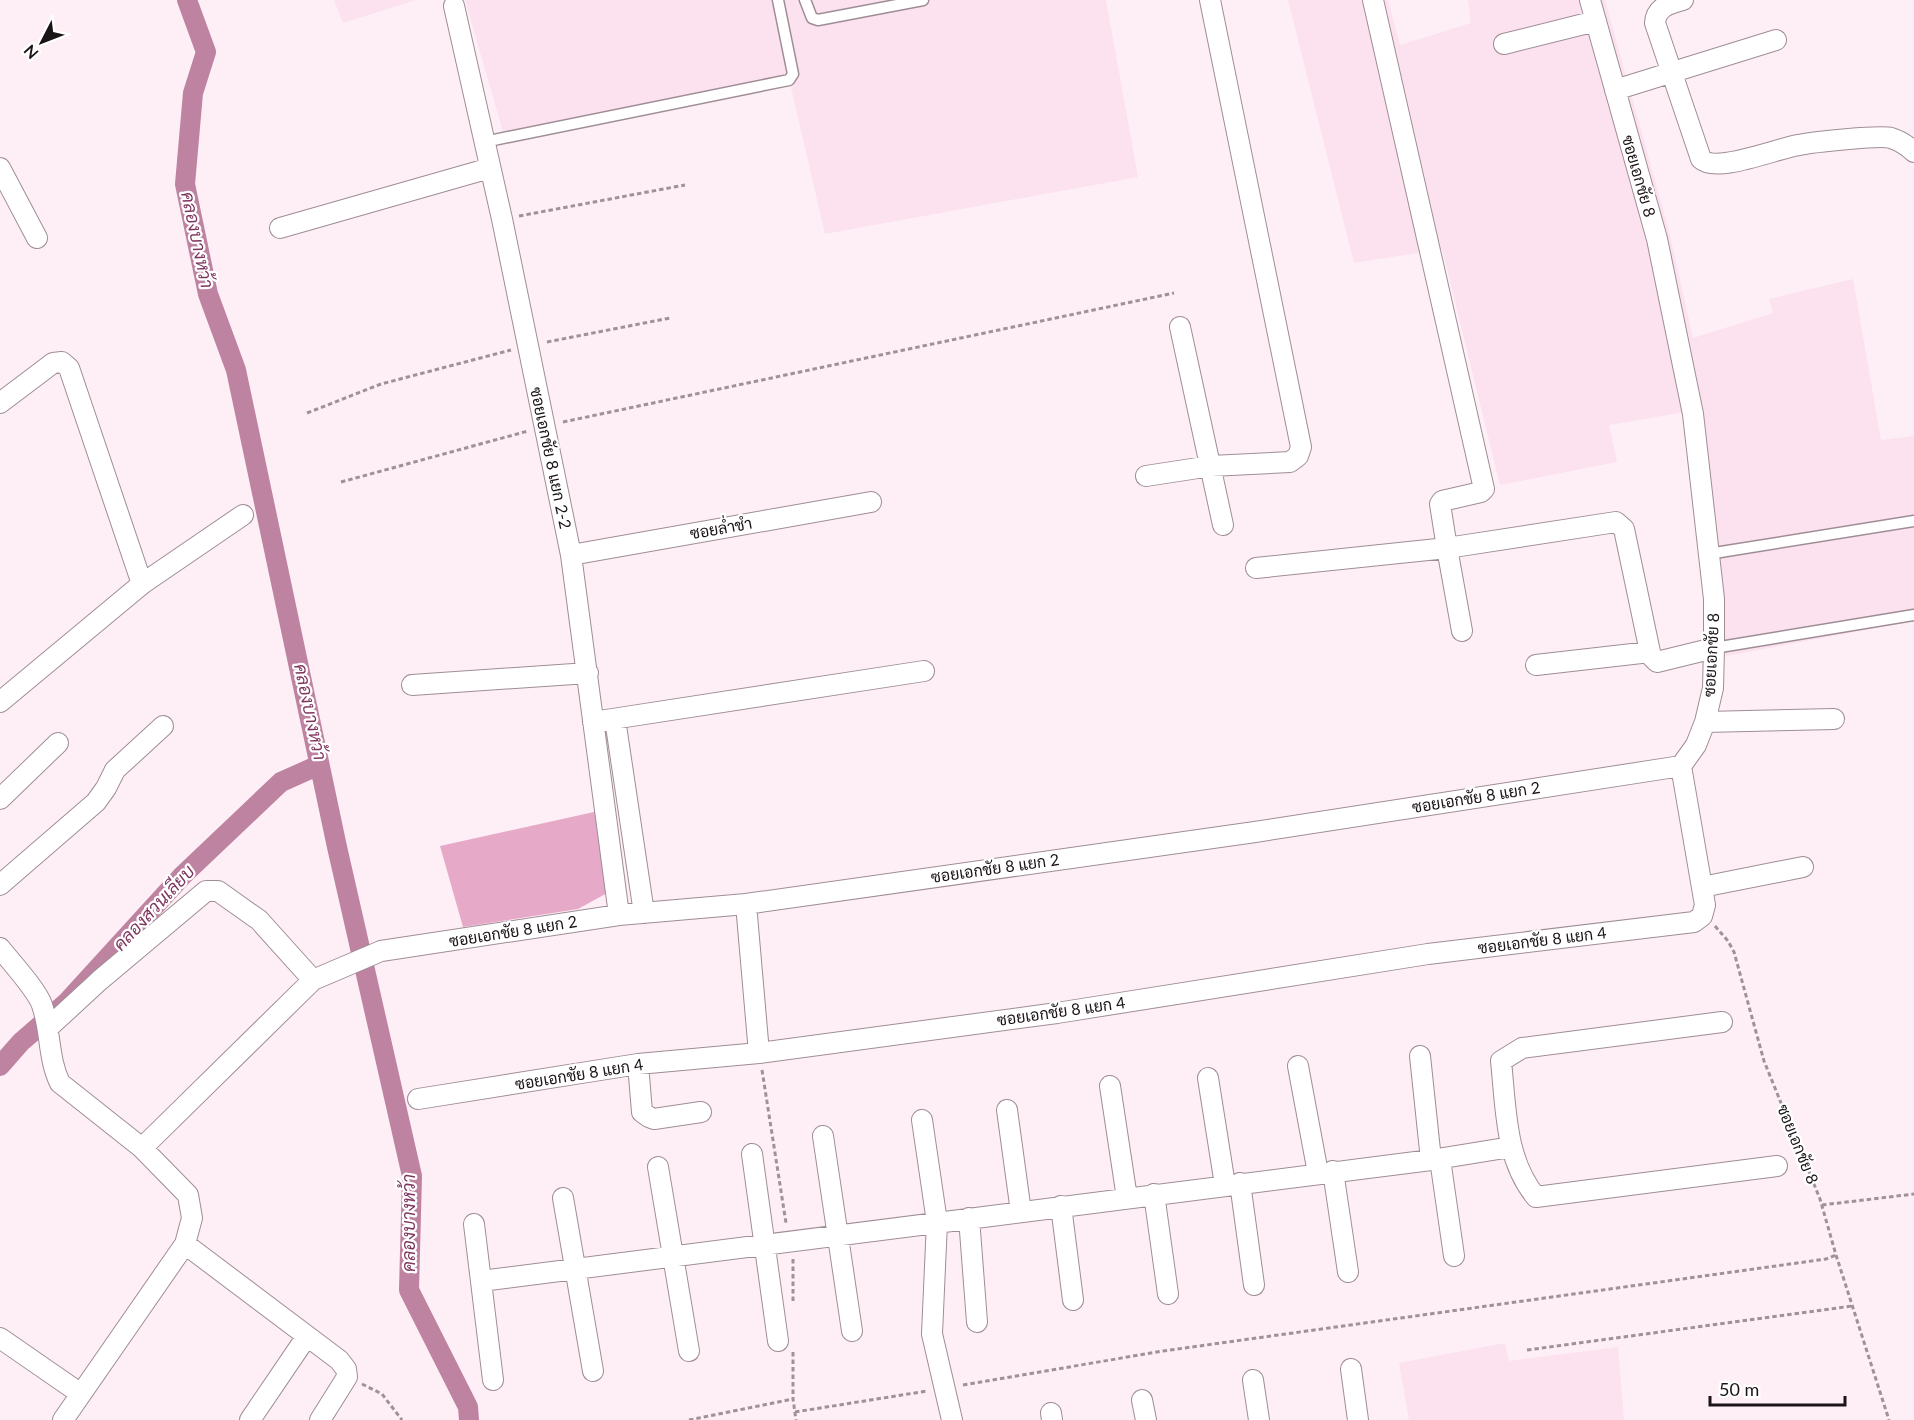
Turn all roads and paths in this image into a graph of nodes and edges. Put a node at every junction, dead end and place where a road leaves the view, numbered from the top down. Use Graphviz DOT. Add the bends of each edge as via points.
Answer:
graph roads {
  1 [pos="778,0"];
  2 [pos="805,0"];
  3 [pos="923,0"];
  4 [pos="1210,0"];
  5 [pos="1373,0"];
  6 [pos="1590,0"];
  7 [pos="1683,0"];
  8 [pos="454,6"];
  9 [pos="1596,21"];
  10 [pos="1776,40"];
  11 [pos="1504,44"];
  12 [pos="1671,73"];
  13 [pos="1616,90"];
  14 [pos="484,142"];
  15 [pos="1914,152"];
  16 [pos="0,168"];
  17 [pos="490,168"];
  18 [pos="686,185"];
  19 [pos="502,219"];
  20 [pos="280,228"];
  21 [pos="37,238"];
  22 [pos="1174,292"];
  23 [pos="670,318"];
  24 [pos="1180,327"];
  25 [pos="528,346"];
  26 [pos="0,403"];
  27 [pos="307,413"];
  28 [pos="544,426"];
  29 [pos="1211,466"];
  30 [pos="1146,476"];
  31 [pos="341,482"];
  32 [pos="871,502"];
  33 [pos="243,515"];
  34 [pos="1914,520"];
  35 [pos="1223,525"];
  36 [pos="1447,548"];
  37 [pos="1708,554"];
  38 [pos="571,555"];
  39 [pos="1256,568"];
  40 [pos="142,584"];
  41 [pos="1914,615"];
  42 [pos="1462,631"];
  43 [pos="1714,648"];
  44 [pos="1650,652"];
  45 [pos="1536,665"];
  46 [pos="924,671"];
  47 [pos="588,673"];
  48 [pos="412,685"];
  49 [pos="0,702"];
  50 [pos="615,719"];
  51 [pos="1834,719"];
  52 [pos="593,722"];
  53 [pos="1705,722"];
  54 [pos="163,726"];
  55 [pos="58,743"];
  56 [pos="1682,766"];
  57 [pos="0,799"];
  58 [pos="1803,867"];
  59 [pos="0,885"];
  60 [pos="1702,887"];
  61 [pos="746,904"];
  62 [pos="645,913"];
  63 [pos="619,915"];
  64 [pos="1702,916"];
  65 [pos="0,948"];
  66 [pos="313,980"];
  67 [pos="1722,1022"];
  68 [pos="48,1025"];
  69 [pos="759,1053"];
  70 [pos="1420,1056"];
  71 [pos="638,1064"];
  72 [pos="1298,1066"];
  73 [pos="1208,1078"];
  74 [pos="1110,1086"];
  75 [pos="418,1099"];
  76 [pos="1007,1110"];
  77 [pos="701,1112"];
  78 [pos="922,1120"];
  79 [pos="823,1136"];
  80 [pos="1511,1147"];
  81 [pos="142,1148"];
  82 [pos="752,1154"];
  83 [pos="1436,1159"];
  84 [pos="1777,1166"];
  85 [pos="658,1167"];
  86 [pos="1326,1172"];
  87 [pos="1232,1184"];
  88 [pos="1154,1194"];
  89 [pos="1914,1194"];
  90 [pos="563,1198"];
  91 [pos="1127,1198"];
  92 [pos="1822,1205"];
  93 [pos="1061,1206"];
  94 [pos="1021,1212"];
  95 [pos="969,1218"];
  96 [pos="937,1222"];
  97 [pos="474,1224"];
  98 [pos="838,1235"];
  99 [pos="185,1244"];
  100 [pos="764,1245"];
  101 [pos="1836,1255"];
  102 [pos="673,1256"];
  103 [pos="1454,1256"];
  104 [pos="575,1269"];
  105 [pos="1348,1272"];
  106 [pos="481,1281"];
  107 [pos="1254,1285"];
  108 [pos="1167,1294"];
  109 [pos="1073,1300"];
  110 [pos="1852,1306"];
  111 [pos="977,1323"];
  112 [pos="852,1331"];
  113 [pos="308,1336"];
  114 [pos="0,1338"];
  115 [pos="778,1341"];
  116 [pos="1527,1350"];
  117 [pos="689,1351"];
  118 [pos="1351,1370"];
  119 [pos="593,1371"];
  120 [pos="347,1377"];
  121 [pos="493,1380"];
  122 [pos="1253,1380"];
  123 [pos="944,1388"];
  124 [pos="81,1394"];
  125 [pos="793,1399"];
  126 [pos="1143,1400"];
  127 [pos="795,1413"];
  128 [pos="63,1420"];
  129 [pos="250,1420"];
  130 [pos="320,1420"];
  131 [pos="402,1420"];
  132 [pos="689,1420"];
  133 [pos="952,1420"];
  134 [pos="1146,1420"];
  135 [pos="1259,1420"];
  136 [pos="1358,1420"];
  137 [pos="1890,1420"];
  1 -- 14 [label="lane" via="794,74 789,80"];
  2 -- 3 [label="lane" via="812,18 818,20"];
  4 -- 29 [label="street" via="1301,447 1290,462"];
  5 -- 36 [label="street" via="1484,486 1481,492 1446,499 1440,504"];
  6 -- 9 [label="street, ซอยเอกชัย 8"];
  7 -- 12 [label="street" via="1664,6 1656,16"];
  8 -- 14 [label="street, ซอยเอกชัย 8 แยก 2-2"];
  9 -- 11 [label="street"];
  9 -- 13 [label="street, ซอยเอกชัย 8"];
  10 -- 12 [label="street"];
  12 -- 13 [label="street"];
  12 -- 15 [label="street" via="1705,164 1737,161 1797,145 1888,137"];
  13 -- 37 [label="street, ซอยเอกชัย 8" via="1657,239 1693,414"];
  14 -- 17 [label="street, ซอยเอกชัย 8 แยก 2-2"];
  16 -- 21 [label="street"];
  17 -- 19 [label="street, ซอยเอกชัย 8 แยก 2-2"];
  17 -- 20 [label="street"];
  18 -- 19 [label="path"];
  19 -- 25 [label="street, ซอยเอกชัย 8 แยก 2-2"];
  22 -- 28 [label="path"];
  23 -- 25 [label="path"];
  24 -- 29 [label="street"];
  25 -- 27 [label="path" via="381,384"];
  25 -- 28 [label="street, ซอยเอกชัย 8 แยก 2-2"];
  26 -- 40 [label="street" via="53,363 62,362 69,368"];
  28 -- 31 [label="path"];
  28 -- 38 [label="street, ซอยเอกชัย 8 แยก 2-2"];
  29 -- 30 [label="street"];
  29 -- 35 [label="street"];
  32 -- 38 [label="street, ซอยล่ำชำ"];
  33 -- 40 [label="street"];
  34 -- 37 [label="lane"];
  36 -- 39 [label="street"];
  36 -- 42 [label="street"];
  36 -- 44 [label="street" via="1616,522 1624,530"];
  37 -- 43 [label="street, ซอยเอกชัย 8"];
  38 -- 47 [label="street, ซอยเอกชัย 8 แยก 2-2"];
  40 -- 49 [label="street"];
  41 -- 43 [label="lane"];
  43 -- 44 [label="street" via="1657,662"];
  43 -- 53 [label="street, ซอยเอกชัย 8" via="1713,688"];
  44 -- 45 [label="street"];
  46 -- 50 [label="street"];
  47 -- 48 [label="street"];
  47 -- 52 [label="street, ซอยเอกชัย 8 แยก 2-2"];
  50 -- 52 [label="street"];
  50 -- 62 [label="street"];
  51 -- 53 [label="street"];
  52 -- 63 [label="street, ซอยเอกชัย 8 แยก 2-2"];
  53 -- 56 [label="street, ซอยเอกชัย 8"];
  54 -- 59 [label="street" via="115,770 96,802"];
  55 -- 57 [label="street"];
  56 -- 60 [label="street"];
  56 -- 61 [label="street, ซอยเอกชัย 8 แยก 2" via="1255,832"];
  58 -- 60 [label="street"];
  60 -- 64 [label="street"];
  61 -- 62 [label="street, ซอยเอกชัย 8 แยก 2"];
  61 -- 69 [label="street"];
  62 -- 63 [label="street, ซอยเอกชัย 8 แยก 2"];
  63 -- 66 [label="street, ซอยเอกชัย 8 แยก 2" via="381,951"];
  64 -- 69 [label="street, ซอยเอกชัย 8 แยก 4" via="1694,922 1428,954 1057,1013"];
  64 -- 92 [label="path, ซอยเอกชัย 8" via="1718,928 1734,952 1764,1061"];
  65 -- 68 [label="street" via="41,1001"];
  66 -- 68 [label="street" via="259,920 218,891 206,891"];
  66 -- 81 [label="street"];
  67 -- 80 [label="street" via="1522,1048 1501,1061"];
  68 -- 81 [label="street" via="53,1069 60,1083"];
  69 -- 71 [label="street, ซอยเอกชัย 8 แยก 4"];
  70 -- 83 [label="street"];
  71 -- 75 [label="street, ซอยเอกชัย 8 แยก 4"];
  71 -- 77 [label="street" via="642,1112 648,1117"];
  72 -- 86 [label="street"];
  73 -- 87 [label="street"];
  74 -- 91 [label="street"];
  76 -- 94 [label="street"];
  78 -- 96 [label="street"];
  79 -- 98 [label="street"];
  80 -- 83 [label="street"];
  80 -- 84 [label="street" via="1525,1184 1536,1197"];
  81 -- 99 [label="street" via="188,1195 192,1218"];
  82 -- 100 [label="street"];
  83 -- 86 [label="street"];
  83 -- 103 [label="street"];
  85 -- 102 [label="street"];
  86 -- 87 [label="street"];
  86 -- 105 [label="street"];
  87 -- 88 [label="street"];
  87 -- 107 [label="street"];
  88 -- 91 [label="street"];
  88 -- 108 [label="street"];
  89 -- 92 [label="path"];
  90 -- 104 [label="street"];
  91 -- 93 [label="street"];
  92 -- 101 [label="path, ซอยเอกชัย 8"];
  93 -- 94 [label="street"];
  93 -- 109 [label="street"];
  94 -- 95 [label="street"];
  95 -- 96 [label="street"];
  95 -- 111 [label="street"];
  96 -- 98 [label="street"];
  96 -- 123 [label="street" via="932,1334"];
  97 -- 106 [label="street"];
  98 -- 100 [label="street"];
  98 -- 112 [label="street"];
  99 -- 113 [label="street"];
  99 -- 124 [label="street"];
  100 -- 102 [label="street"];
  100 -- 115 [label="street"];
  101 -- 110 [label="path, ซอยเอกชัย 8"];
  101 -- 123 [label="path" via="1163,1351"];
  102 -- 104 [label="street"];
  102 -- 117 [label="street"];
  104 -- 106 [label="street"];
  104 -- 119 [label="street"];
  106 -- 121 [label="street"];
  110 -- 116 [label="path"];
  110 -- 137 [label="path, ซอยเอกชัย 8"];
  113 -- 120 [label="street" via="339,1360"];
  113 -- 129 [label="street"];
  114 -- 124 [label="street"];
  118 -- 136 [label="street"];
  120 -- 130 [label="street"];
  120 -- 131 [label="path" via="382,1394"];
  122 -- 135 [label="street"];
  123 -- 127 [label="path"];
  123 -- 133 [label="street"];
  124 -- 128 [label="street"];
  125 -- 132 [label="path"];
  126 -- 134 [label="street"];
}
